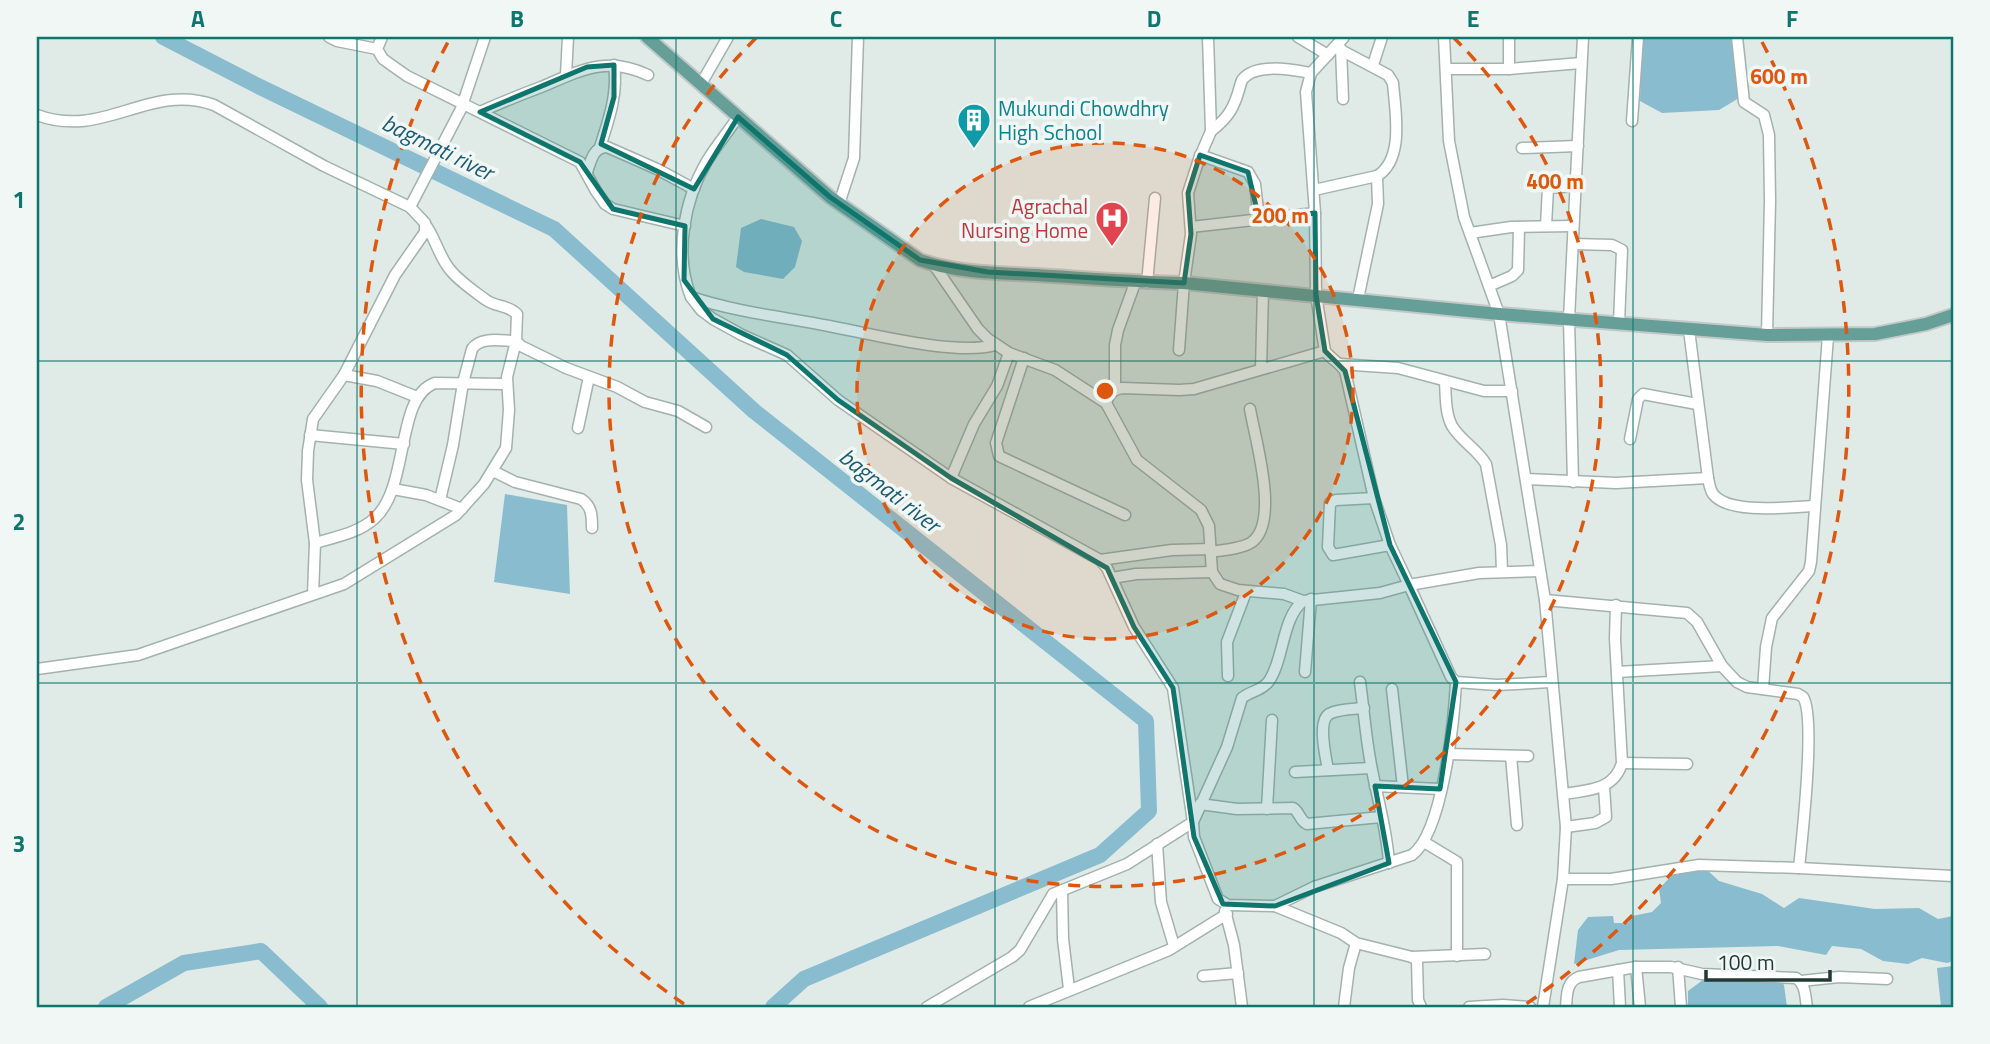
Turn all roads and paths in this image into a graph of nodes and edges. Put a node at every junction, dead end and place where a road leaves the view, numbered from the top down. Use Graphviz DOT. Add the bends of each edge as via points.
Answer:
graph roads {
  1 [pos="329,37"];
  2 [pos="382,37"];
  3 [pos="485,37"];
  4 [pos="569,37"];
  5 [pos="648,37"];
  6 [pos="728,37"];
  7 [pos="858,37"];
  8 [pos="1208,37"];
  9 [pos="1298,37"];
  10 [pos="1344,37"];
  11 [pos="1382,37"];
  12 [pos="1444,37"];
  13 [pos="1508,37"];
  14 [pos="1583,37"];
  15 [pos="1637,37"];
  16 [pos="1737,37"];
  17 [pos="377,49"];
  18 [pos="1334,50"];
  19 [pos="1581,63"];
  20 [pos="614,65"];
  21 [pos="1373,65"];
  22 [pos="1446,69"];
  23 [pos="1508,69"];
  24 [pos="1311,74"];
  25 [pos="566,75"];
  26 [pos="648,75"];
  27 [pos="701,84"];
  28 [pos="1343,99"];
  29 [pos="462,106"];
  30 [pos="481,112"];
  31 [pos="37,115"];
  32 [pos="738,117"];
  33 [pos="1632,121"];
  34 [pos="1211,131"];
  35 [pos="1577,146"];
  36 [pos="600,147"];
  37 [pos="1522,148"];
  38 [pos="1200,155"];
  39 [pos="587,172"];
  40 [pos="1377,176"];
  41 [pos="1576,186"];
  42 [pos="694,189"];
  43 [pos="1314,190"];
  44 [pos="1155,198"];
  45 [pos="839,204"];
  46 [pos="410,206"];
  47 [pos="1315,213"];
  48 [pos="1259,219"];
  49 [pos="685,226"];
  50 [pos="1546,226"];
  51 [pos="1573,226"];
  52 [pos="426,227"];
  53 [pos="1191,227"];
  54 [pos="1519,227"];
  55 [pos="1469,233"];
  56 [pos="1573,244"];
  57 [pos="934,265"];
  58 [pos="1141,283"];
  59 [pos="1184,284"];
  60 [pos="1489,286"];
  61 [pos="1263,290"];
  62 [pos="1316,295"];
  63 [pos="691,297"];
  64 [pos="1358,299"];
  65 [pos="1499,314"];
  66 [pos="1953,315"];
  67 [pos="1570,319"];
  68 [pos="1619,323"];
  69 [pos="1689,330"];
  70 [pos="1767,335"];
  71 [pos="1828,336"];
  72 [pos="516,341"];
  73 [pos="995,345"];
  74 [pos="1180,351"];
  75 [pos="1325,351"];
  76 [pos="1009,353"];
  77 [pos="1024,358"];
  78 [pos="1340,364"];
  79 [pos="1261,369"];
  80 [pos="344,375"];
  81 [pos="589,377"];
  82 [pos="1445,382"];
  83 [pos="463,383"];
  84 [pos="506,384"];
  85 [pos="1115,389"];
  86 [pos="1511,391"];
  87 [pos="417,397"];
  88 [pos="1106,403"];
  89 [pos="1697,404"];
  90 [pos="1250,409"];
  91 [pos="578,428"];
  92 [pos="706,428"];
  93 [pos="310,436"];
  94 [pos="1630,439"];
  95 [pos="404,444"];
  96 [pos="493,471"];
  97 [pos="951,478"];
  98 [pos="1707,478"];
  99 [pos="1526,479"];
  100 [pos="1573,482"];
  101 [pos="393,489"];
  102 [pos="1374,498"];
  103 [pos="440,500"];
  104 [pos="1814,506"];
  105 [pos="463,509"];
  106 [pos="1125,515"];
  107 [pos="592,528"];
  108 [pos="315,543"];
  109 [pos="1390,545"];
  110 [pos="1210,551"];
  111 [pos="1100,560"];
  112 [pos="1502,571"];
  113 [pos="1540,571"];
  114 [pos="1212,572"];
  115 [pos="1112,578"];
  116 [pos="1409,585"];
  117 [pos="1246,592"];
  118 [pos="313,594"];
  119 [pos="1307,600"];
  120 [pos="1545,600"];
  121 [pos="1616,605"];
  122 [pos="1722,666"];
  123 [pos="37,669"];
  124 [pos="1305,672"];
  125 [pos="1617,672"];
  126 [pos="1228,676"];
  127 [pos="1360,682"];
  128 [pos="1456,682"];
  129 [pos="1551,682"];
  130 [pos="1392,689"];
  131 [pos="1763,689"];
  132 [pos="1364,708"];
  133 [pos="1272,720"];
  134 [pos="1448,754"];
  135 [pos="1511,756"];
  136 [pos="1528,756"];
  137 [pos="1622,763"];
  138 [pos="1687,764"];
  139 [pos="1371,768"];
  140 [pos="1328,769"];
  141 [pos="1295,772"];
  142 [pos="1375,786"];
  143 [pos="1403,787"];
  144 [pos="1604,787"];
  145 [pos="1440,789"];
  146 [pos="1564,794"];
  147 [pos="1200,804"];
  148 [pos="1267,809"];
  149 [pos="1381,817"];
  150 [pos="1193,822"];
  151 [pos="1517,825"];
  152 [pos="1566,827"];
  153 [pos="1424,842"];
  154 [pos="1157,844"];
  155 [pos="1389,863"];
  156 [pos="1799,867"];
  157 [pos="1953,876"];
  158 [pos="1563,879"];
  159 [pos="1062,890"];
  160 [pos="1275,906"];
  161 [pos="1225,909"];
  162 [pos="1356,943"];
  163 [pos="1174,946"];
  164 [pos="1485,954"];
  165 [pos="1457,956"];
  166 [pos="1412,957"];
  167 [pos="1636,967"];
  168 [pos="1678,967"];
  169 [pos="1618,970"];
  170 [pos="1238,972"];
  171 [pos="1203,976"];
  172 [pos="1887,979"];
  173 [pos="1801,981"];
  174 [pos="1069,989"];
  175 [pos="927,1007"];
  176 [pos="1029,1007"];
  177 [pos="1242,1007"];
  178 [pos="1344,1007"];
  179 [pos="1421,1007"];
  180 [pos="1469,1007"];
  181 [pos="1530,1007"];
  182 [pos="1543,1007"];
  183 [pos="1566,1007"];
  184 [pos="1620,1007"];
  185 [pos="1640,1007"];
  186 [pos="1681,1007"];
  187 [pos="1807,1007"];
  1 -- 17 [label="street"];
  2 -- 17 [label="street"];
  3 -- 29 [label="street"];
  4 -- 25 [label="street"];
  5 -- 27 [label="main road"];
  6 -- 27 [label="street"];
  7 -- 45 [label="street" via="854,158"];
  8 -- 34 [label="street"];
  9 -- 18 [label="street"];
  10 -- 18 [label="street"];
  11 -- 21 [label="street"];
  12 -- 22 [label="street"];
  13 -- 23 [label="street"];
  14 -- 19 [label="street"];
  15 -- 33 [label="street"];
  16 -- 70 [label="street" via="1744,102 1764,115 1769,135"];
  17 -- 29 [label="street" via="407,76"];
  18 -- 21 [label="street"];
  18 -- 24 [label="street"];
  18 -- 28 [label="street"];
  19 -- 23 [label="street"];
  19 -- 35 [label="street"];
  20 -- 25 [label="street" via="587,67"];
  20 -- 26 [label="street"];
  20 -- 36 [label="street" via="614,97"];
  21 -- 40 [label="street" via="1393,83 1397,130 1390,160"];
  22 -- 23 [label="street"];
  22 -- 55 [label="street" via="1449,141"];
  24 -- 34 [label="street" via="1282,68 1247,76 1230,114"];
  24 -- 43 [label="street" via="1306,92"];
  25 -- 30 [label="street"];
  27 -- 32 [label="main road"];
  29 -- 30 [label="street"];
  29 -- 46 [label="street"];
  30 -- 39 [label="street" via="580,162"];
  31 -- 46 [label="street" via="83,122 167,99 197,99"];
  32 -- 42 [label="street" via="708,159"];
  32 -- 45 [label="main road"];
  34 -- 38 [label="street"];
  35 -- 37 [label="street"];
  35 -- 41 [label="street"];
  36 -- 39 [label="street"];
  36 -- 42 [label="street"];
  38 -- 48 [label="street" via="1248,172 1255,184"];
  38 -- 53 [label="street" via="1188,193"];
  39 -- 49 [label="street" via="605,204 613,209"];
  40 -- 43 [label="street"];
  40 -- 64 [label="street" via="1378,204"];
  41 -- 50 [label="street" via="1548,188"];
  41 -- 51 [label="street"];
  42 -- 49 [label="street"];
  43 -- 47 [label="street"];
  44 -- 58 [label="street"];
  45 -- 57 [label="main road"];
  46 -- 52 [label="street"];
  47 -- 48 [label="street"];
  47 -- 62 [label="street"];
  48 -- 53 [label="street"];
  49 -- 63 [label="street" via="682,267"];
  50 -- 51 [label="street"];
  50 -- 54 [label="street"];
  51 -- 56 [label="street"];
  52 -- 72 [label="street" via="452,272 488,302 517,314"];
  52 -- 80 [label="street" via="395,275"];
  53 -- 59 [label="street"];
  54 -- 55 [label="street"];
  54 -- 60 [label="street" via="1518,270"];
  55 -- 60 [label="street"];
  56 -- 67 [label="street"];
  56 -- 68 [label="street" via="1612,245 1622,250"];
  57 -- 58 [label="main road"];
  57 -- 73 [label="street" via="978,329"];
  58 -- 59 [label="main road"];
  58 -- 85 [label="street" via="1118,330"];
  59 -- 61 [label="main road"];
  59 -- 74 [label="street"];
  60 -- 65 [label="street"];
  61 -- 62 [label="main road"];
  61 -- 79 [label="street"];
  62 -- 64 [label="main road"];
  62 -- 75 [label="street"];
  63 -- 73 [label="street" via="919,343 979,349"];
  63 -- 97 [label="street" via="713,319 787,355 838,400"];
  64 -- 65 [label="main road"];
  65 -- 67 [label="main road"];
  65 -- 86 [label="street"];
  66 -- 71 [label="main road" via="1875,334"];
  67 -- 68 [label="main road"];
  67 -- 100 [label="street"];
  68 -- 69 [label="main road"];
  69 -- 70 [label="main road"];
  69 -- 89 [label="street"];
  70 -- 71 [label="main road"];
  71 -- 104 [label="street"];
  72 -- 81 [label="street"];
  72 -- 83 [label="street" via="478,342"];
  72 -- 84 [label="street"];
  73 -- 76 [label="street"];
  75 -- 78 [label="street"];
  75 -- 79 [label="street"];
  76 -- 77 [label="street"];
  76 -- 97 [label="street" via="998,386 974,424"];
  77 -- 88 [label="street" via="1055,370"];
  77 -- 106 [label="street" via="996,443 999,456"];
  78 -- 82 [label="street" via="1398,368"];
  78 -- 102 [label="street"];
  79 -- 85 [label="street" via="1195,388"];
  80 -- 87 [label="street" via="377,381"];
  80 -- 93 [label="street" via="313,419"];
  81 -- 91 [label="street"];
  81 -- 92 [label="street" via="678,411"];
  82 -- 86 [label="street" via="1484,391"];
  82 -- 112 [label="street" via="1452,425 1486,464"];
  83 -- 84 [label="street"];
  83 -- 87 [label="street" via="435,383"];
  83 -- 103 [label="street"];
  84 -- 96 [label="street" via="508,436"];
  85 -- 88 [label="street"];
  86 -- 99 [label="street"];
  87 -- 95 [label="street"];
  88 -- 110 [label="street" via="1137,460 1206,516"];
  89 -- 94 [label="street" via="1643,394"];
  89 -- 98 [label="street"];
  90 -- 110 [label="street" via="1266,498 1265,518 1248,544"];
  93 -- 95 [label="street"];
  93 -- 108 [label="street" via="307,480"];
  95 -- 101 [label="street"];
  96 -- 105 [label="street"];
  96 -- 107 [label="street" via="586,502 592,512"];
  97 -- 111 [label="street"];
  98 -- 100 [label="street"];
  98 -- 104 [label="street" via="1713,494 1736,506"];
  99 -- 100 [label="street"];
  99 -- 113 [label="street"];
  101 -- 103 [label="street"];
  101 -- 108 [label="street" via="390,500 359,529"];
  102 -- 109 [label="street"];
  102 -- 109 [label="street" via="1330,503 1328,547 1333,555"];
  103 -- 105 [label="street"];
  104 -- 131 [label="street" via="1809,571 1772,618"];
  105 -- 118 [label="street" via="344,584"];
  108 -- 118 [label="street"];
  109 -- 116 [label="street"];
  110 -- 111 [label="street" via="1172,550"];
  110 -- 114 [label="street"];
  111 -- 115 [label="street"];
  112 -- 113 [label="street"];
  112 -- 116 [label="street"];
  113 -- 120 [label="street"];
  114 -- 115 [label="street"];
  114 -- 117 [label="street" via="1220,584"];
  115 -- 150 [label="street" via="1134,627 1173,688"];
  116 -- 119 [label="street" via="1353,597"];
  116 -- 128 [label="street"];
  117 -- 119 [label="street"];
  117 -- 126 [label="street" via="1227,642"];
  118 -- 123 [label="street" via="138,655"];
  119 -- 124 [label="street"];
  119 -- 147 [label="street" via="1294,611 1272,677 1261,689 1242,698 1227,747"];
  120 -- 121 [label="street"];
  120 -- 129 [label="street"];
  121 -- 122 [label="street" via="1692,615"];
  121 -- 125 [label="street"];
  122 -- 125 [label="street"];
  122 -- 131 [label="street" via="1737,682"];
  125 -- 137 [label="street"];
  127 -- 132 [label="street"];
  128 -- 129 [label="street"];
  128 -- 134 [label="street"];
  129 -- 146 [label="street"];
  130 -- 143 [label="street"];
  131 -- 156 [label="street" via="1798,694 1807,702"];
  132 -- 139 [label="street"];
  132 -- 140 [label="street" via="1336,712 1324,720"];
  133 -- 148 [label="street"];
  134 -- 135 [label="street"];
  134 -- 145 [label="street"];
  135 -- 136 [label="street"];
  135 -- 151 [label="street"];
  137 -- 138 [label="street"];
  137 -- 144 [label="street"];
  139 -- 140 [label="street"];
  139 -- 142 [label="street"];
  140 -- 141 [label="street"];
  142 -- 143 [label="street"];
  142 -- 149 [label="street"];
  143 -- 145 [label="street"];
  144 -- 146 [label="street"];
  144 -- 152 [label="street" via="1606,817"];
  145 -- 153 [label="street" via="1434,822"];
  146 -- 152 [label="street"];
  147 -- 148 [label="street"];
  147 -- 150 [label="street"];
  148 -- 149 [label="street" via="1293,808 1307,824"];
  149 -- 155 [label="street"];
  150 -- 154 [label="street"];
  150 -- 161 [label="street" via="1194,837"];
  152 -- 158 [label="street"];
  153 -- 155 [label="street" via="1412,855"];
  153 -- 165 [label="street" via="1457,863"];
  154 -- 159 [label="street" via="1127,864"];
  154 -- 163 [label="street" via="1161,902"];
  155 -- 160 [label="street" via="1314,887"];
  156 -- 157 [label="street"];
  156 -- 158 [label="street" via="1699,865 1611,879"];
  158 -- 182 [label="street"];
  159 -- 174 [label="street"];
  159 -- 175 [label="street" via="1048,898 1028,939 1013,957"];
  160 -- 161 [label="street"];
  160 -- 162 [label="street"];
  161 -- 163 [label="street"];
  161 -- 170 [label="street"];
  162 -- 166 [label="street"];
  162 -- 178 [label="street"];
  163 -- 174 [label="street"];
  164 -- 165 [label="street"];
  165 -- 166 [label="street"];
  166 -- 179 [label="street" via="1417,960"];
  167 -- 168 [label="street"];
  167 -- 169 [label="street"];
  167 -- 185 [label="street"];
  168 -- 173 [label="street" via="1702,974 1784,976"];
  168 -- 186 [label="street"];
  169 -- 183 [label="street" via="1572,980"];
  169 -- 184 [label="street"];
  170 -- 171 [label="street"];
  170 -- 177 [label="street"];
  172 -- 173 [label="street"];
  173 -- 187 [label="street"];
  174 -- 176 [label="street"];
  180 -- 181 [label="street"];
}
